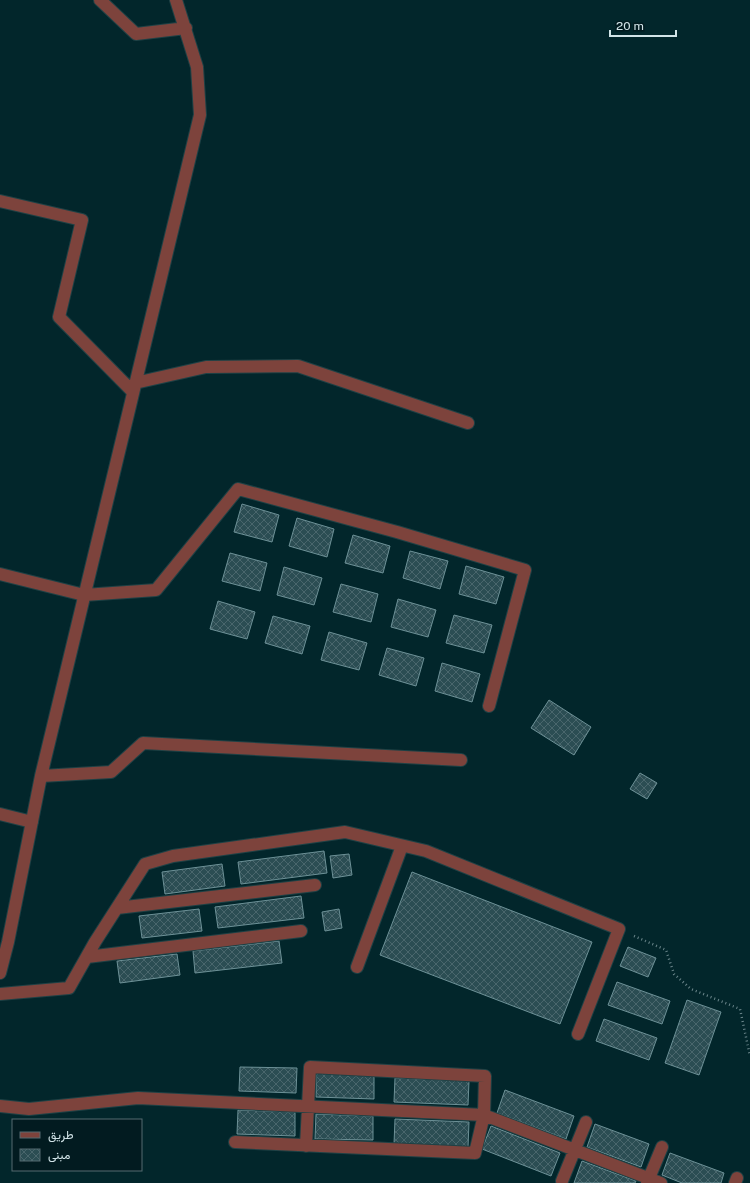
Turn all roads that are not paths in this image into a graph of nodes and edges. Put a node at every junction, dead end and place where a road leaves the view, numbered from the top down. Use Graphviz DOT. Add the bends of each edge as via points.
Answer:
graph roads {
  1 [pos="100,0"];
  2 [pos="176,0"];
  3 [pos="186,28"];
  4 [pos="0,201"];
  5 [pos="134,388"];
  6 [pos="468,423"];
  7 [pos="0,574"];
  8 [pos="84,595"];
  9 [pos="489,706"];
  10 [pos="462,760"];
  11 [pos="41,776"];
  12 [pos="0,814"];
  13 [pos="32,822"];
  14 [pos="402,846"];
  15 [pos="315,885"];
  16 [pos="117,908"];
  17 [pos="301,931"];
  18 [pos="87,957"];
  19 [pos="357,967"];
  20 [pos="0,973"];
  21 [pos="0,994"];
  22 [pos="578,1034"];
  23 [pos="0,1106"];
  24 [pos="307,1106"];
  25 [pos="484,1115"];
  26 [pos="586,1122"];
  27 [pos="235,1142"];
  28 [pos="306,1146"];
  29 [pos="662,1147"];
  30 [pos="574,1150"];
  31 [pos="562,1181"];
  32 [pos="648,1181"];
  33 [pos="661,1183"];
  1 -- 3 [label="lane" via="136,34"];
  2 -- 3 [label="lane"];
  3 -- 5 [label="lane" via="197,67 200,115"];
  4 -- 5 [label="lane" via="82,220 60,317"];
  5 -- 6 [label="lane" via="206,367 298,366"];
  5 -- 8 [label="lane"];
  7 -- 8 [label="lane"];
  8 -- 9 [label="lane" via="156,590 238,489 374,526 525,570"];
  8 -- 11 [label="lane"];
  10 -- 11 [label="lane" via="143,742 111,772"];
  11 -- 13 [label="lane"];
  12 -- 13 [label="lane"];
  13 -- 20 [label="lane"];
  14 -- 16 [label="lane" via="345,832 173,856 145,864"];
  14 -- 19 [label="lane"];
  14 -- 22 [label="lane" via="426,851 618,929"];
  15 -- 16 [label="lane"];
  16 -- 18 [label="lane"];
  17 -- 18 [label="lane"];
  18 -- 21 [label="lane" via="69,988"];
  23 -- 24 [label="lane" via="29,1109 138,1098"];
  24 -- 25 [label="lane"];
  24 -- 25 [label="lane" via="310,1067 485,1076"];
  24 -- 28 [label="lane"];
  25 -- 28 [label="lane" via="475,1153"];
  25 -- 30 [label="lane"];
  26 -- 30 [label="lane"];
  27 -- 28 [label="lane"];
  29 -- 32 [label="lane"];
  30 -- 31 [label="lane"];
  30 -- 32 [label="lane"];
  32 -- 33 [label="lane"];
}
